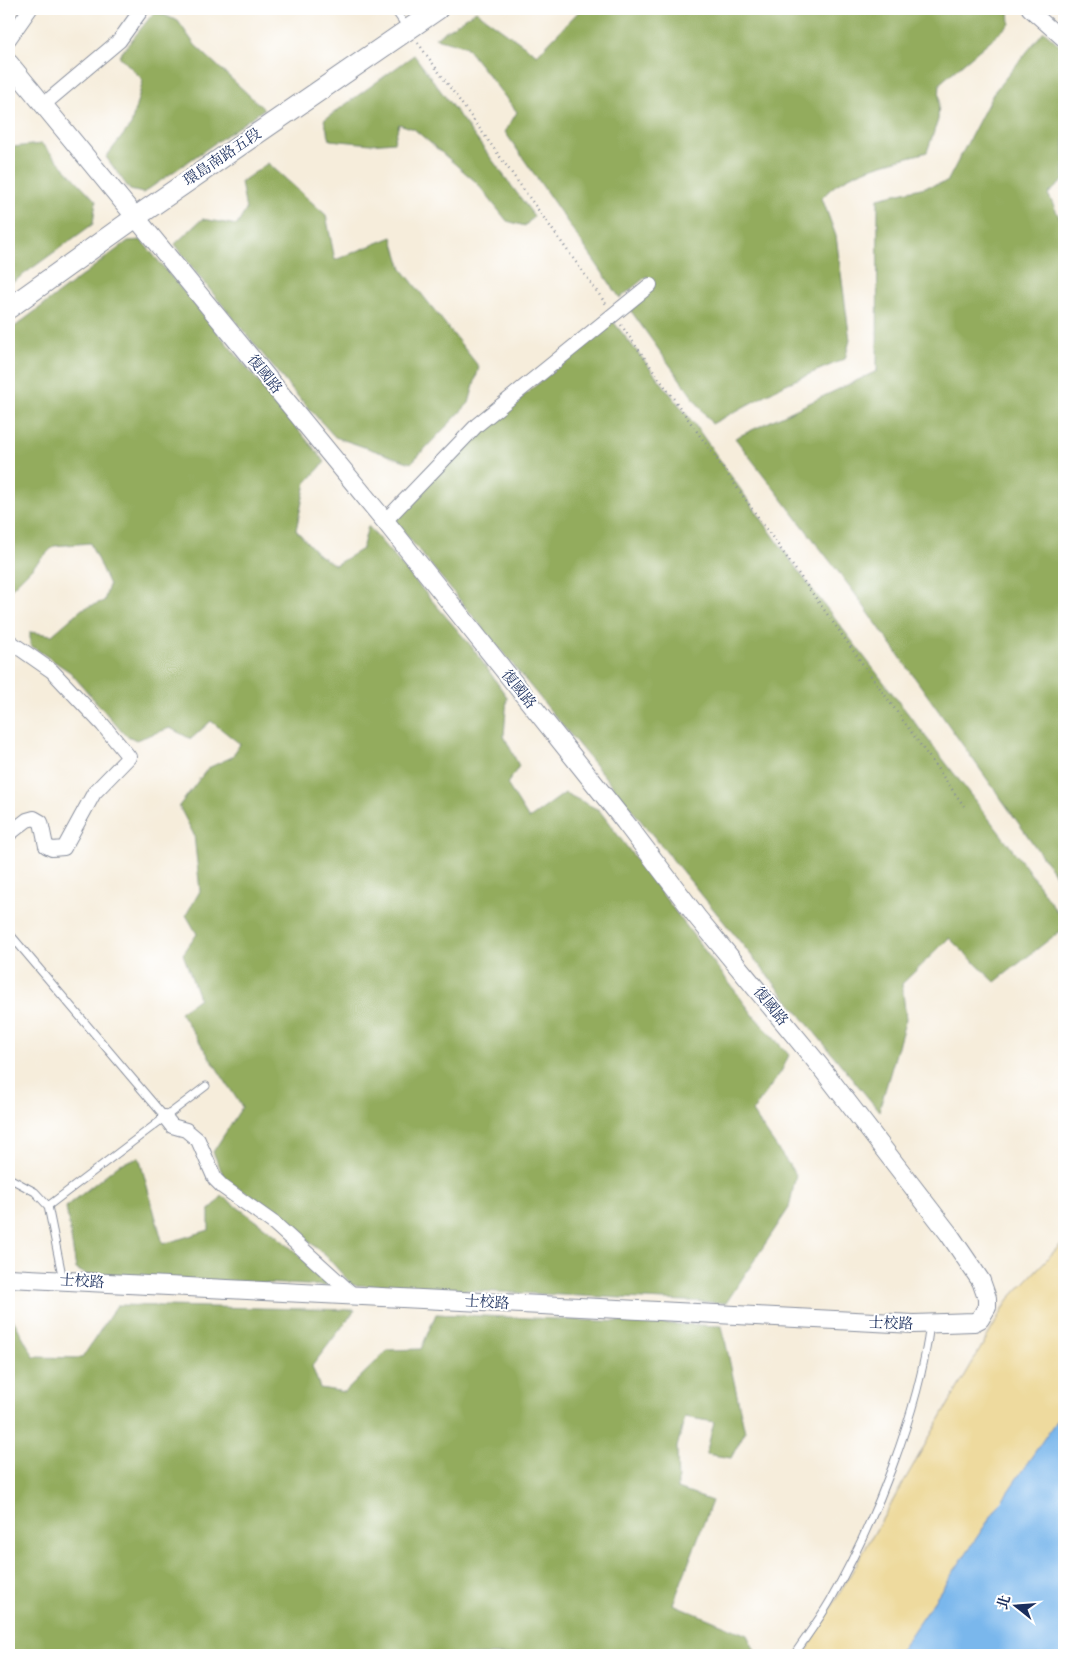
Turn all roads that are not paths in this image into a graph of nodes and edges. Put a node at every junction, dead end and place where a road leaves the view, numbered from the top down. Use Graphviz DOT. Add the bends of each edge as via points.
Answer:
graph roads {
  1 [pos="30,9"];
  2 [pos="142,9"];
  3 [pos="394,9"];
  4 [pos="438,9"];
  5 [pos="1030,9"];
  6 [pos="409,29"];
  7 [pos="9,39"];
  8 [pos="1064,40"];
  9 [pos="9,63"];
  10 [pos="43,105"];
  11 [pos="136,216"];
  12 [pos="650,285"];
  13 [pos="9,308"];
  14 [pos="385,522"];
  15 [pos="9,641"];
  16 [pos="9,834"];
  17 [pos="9,933"];
  18 [pos="206,1086"];
  19 [pos="165,1117"];
  20 [pos="9,1178"];
  21 [pos="48,1206"];
  22 [pos="9,1278"];
  23 [pos="63,1280"];
  24 [pos="353,1295"];
  25 [pos="930,1324"];
  26 [pos="965,1324"];
  27 [pos="794,1655"];
  1 -- 7 [label="street"];
  2 -- 10 [label="street" via="119,41"];
  3 -- 6 [label="lane"];
  4 -- 6 [label="main road, 環島南路五段"];
  5 -- 8 [label="street"];
  6 -- 11 [label="main road, 環島南路五段"];
  9 -- 10 [label="street, 復國路"];
  10 -- 11 [label="street, 復國路"];
  11 -- 13 [label="main road, 環島南路五段"];
  11 -- 14 [label="street, 復國路"];
  12 -- 14 [label="street" via="478,425"];
  14 -- 26 [label="street, 復國路" via="819,1065 949,1234 981,1281 987,1298 980,1319"];
  15 -- 16 [label="street" via="52,671 129,757 94,793 64,848 46,846 41,822 34,818"];
  17 -- 19 [label="lane"];
  18 -- 19 [label="lane"];
  19 -- 21 [label="lane"];
  19 -- 24 [label="street" via="172,1126 186,1130 198,1140 215,1179 223,1187 274,1224"];
  20 -- 21 [label="lane" via="35,1192"];
  21 -- 23 [label="lane"];
  22 -- 23 [label="street, 士校路"];
  23 -- 24 [label="street, 士校路"];
  24 -- 25 [label="street, 士校路"];
  25 -- 26 [label="street, 士校路"];
  25 -- 27 [label="lane" via="918,1388 887,1478 845,1573"];
}
